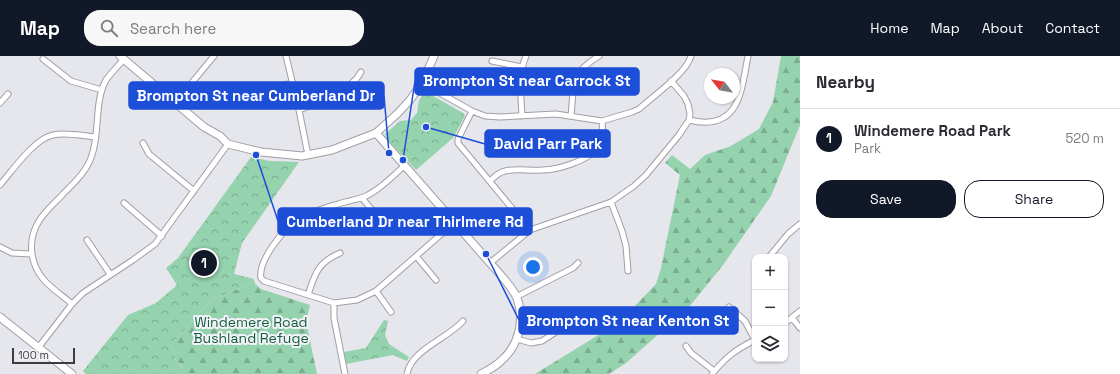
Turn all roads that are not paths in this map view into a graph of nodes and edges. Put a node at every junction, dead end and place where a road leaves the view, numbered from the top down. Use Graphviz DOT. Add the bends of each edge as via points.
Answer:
graph roads {
  1 [pos="214,56"];
  2 [pos="286,56"];
  3 [pos="434,56"];
  4 [pos="526,56"];
  5 [pos="599,56"];
  6 [pos="691,56"];
  7 [pos="748,56"];
  8 [pos="122,57"];
  9 [pos="43,59"];
  10 [pos="492,61"];
  11 [pos="522,66"];
  12 [pos="361,72"];
  13 [pos="671,81"];
  14 [pos="292,83"];
  15 [pos="422,83"];
  16 [pos="102,90"];
  17 [pos="8,94"];
  18 [pos="251,97"];
  19 [pos="0,103"];
  20 [pos="175,103"];
  21 [pos="299,110"];
  22 [pos="472,111"];
  23 [pos="522,116"];
  24 [pos="571,116"];
  25 [pos="689,120"];
  26 [pos="602,121"];
  27 [pos="376,134"];
  28 [pos="96,137"];
  29 [pos="143,143"];
  30 [pos="228,144"];
  31 [pos="308,155"];
  32 [pos="404,166"];
  33 [pos="490,181"];
  34 [pos="0,185"];
  35 [pos="194,191"];
  36 [pos="362,198"];
  37 [pos="611,202"];
  38 [pos="124,203"];
  39 [pos="382,222"];
  40 [pos="454,223"];
  41 [pos="800,224"];
  42 [pos="530,230"];
  43 [pos="162,236"];
  44 [pos="87,240"];
  45 [pos="0,247"];
  46 [pos="340,253"];
  47 [pos="31,254"];
  48 [pos="771,254"];
  49 [pos="416,256"];
  50 [pos="490,263"];
  51 [pos="578,263"];
  52 [pos="628,271"];
  53 [pos="110,274"];
  54 [pos="436,280"];
  55 [pos="376,291"];
  56 [pos="308,295"];
  57 [pos="516,297"];
  58 [pos="334,303"];
  59 [pos="72,304"];
  60 [pos="729,306"];
  61 [pos="590,310"];
  62 [pos="800,311"];
  63 [pos="391,312"];
  64 [pos="0,318"];
  65 [pos="792,318"];
  66 [pos="463,321"];
  67 [pos="788,321"];
  68 [pos="800,328"];
  69 [pos="752,334"];
  70 [pos="517,339"];
  71 [pos="752,342"];
  72 [pos="686,346"];
  73 [pos="38,348"];
  74 [pos="713,373"];
  75 [pos="72,374"];
  76 [pos="345,374"];
  77 [pos="407,374"];
  78 [pos="482,374"];
  1 -- 20 [label="street"];
  2 -- 14 [label="street"];
  3 -- 15 [label="street"];
  4 -- 11 [label="street"];
  5 -- 24 [label="street" via="586,64 578,74 574,83"];
  6 -- 13 [label="street" via="681,73"];
  7 -- 25 [label="street" via="740,95 730,112 722,119 703,124"];
  8 -- 16 [label="street"];
  8 -- 20 [label="street"];
  9 -- 16 [label="street" via="71,81"];
  10 -- 11 [label="street"];
  11 -- 23 [label="street"];
  12 -- 21 [label="street" via="357,80 322,102"];
  13 -- 25 [label="street" via="688,104"];
  13 -- 26 [label="street" via="639,108"];
  14 -- 18 [label="street" via="254,93"];
  14 -- 21 [label="street"];
  15 -- 22 [label="street"];
  15 -- 27 [label="street" via="404,107"];
  16 -- 28 [label="street"];
  17 -- 19 [label="street"];
  20 -- 30 [label="street"];
  21 -- 31 [label="street"];
  22 -- 23 [label="street" via="486,116"];
  22 -- 33 [label="street" via="458,143"];
  23 -- 24 [label="street"];
  24 -- 26 [label="street"];
  25 -- 37 [label="street" via="680,135 646,175"];
  26 -- 33 [label="street" via="600,142 593,153 562,167 506,170"];
  27 -- 31 [label="street" via="332,150"];
  27 -- 32 [label="street"];
  28 -- 34 [label="street" via="65,134 44,137"];
  28 -- 47 [label="street" via="92,156 83,172 38,222 33,234"];
  29 -- 35 [label="street" via="148,154"];
  30 -- 31 [label="street" via="261,152"];
  30 -- 35 [label="street"];
  32 -- 36 [label="street" via="381,188"];
  32 -- 40 [label="street"];
  33 -- 42 [label="street"];
  35 -- 43 [label="street"];
  36 -- 39 [label="street"];
  36 -- 56 [label="street" via="300,217 283,231 266,255 260,272 264,281"];
  37 -- 42 [label="street"];
  37 -- 52 [label="street" via="626,246"];
  38 -- 43 [label="street"];
  40 -- 49 [label="street"];
  40 -- 50 [label="street"];
  41 -- 48 [label="street"];
  42 -- 50 [label="street"];
  43 -- 53 [label="street" via="148,250"];
  44 -- 53 [label="street"];
  45 -- 47 [label="street" via="12,253"];
  46 -- 56 [label="street" via="329,258 315,274"];
  47 -- 59 [label="street" via="44,281"];
  49 -- 54 [label="street"];
  49 -- 55 [label="street"];
  50 -- 57 [label="street" via="512,288"];
  51 -- 57 [label="street"];
  53 -- 59 [label="street"];
  55 -- 58 [label="street" via="357,300"];
  55 -- 63 [label="street"];
  56 -- 58 [label="street"];
  57 -- 70 [label="street" via="521,317"];
  58 -- 76 [label="street" via="334,318"];
  59 -- 73 [label="street"];
  60 -- 69 [label="street" via="745,321"];
  61 -- 70 [label="street" via="542,341 531,343"];
  62 -- 65 [label="street"];
  64 -- 73 [label="street"];
  65 -- 67 [label="street"];
  65 -- 68 [label="street"];
  66 -- 77 [label="street" via="415,358"];
  70 -- 78 [label="street" via="503,360"];
  71 -- 74 [label="street" via="734,351"];
  72 -- 74 [label="street"];
  73 -- 75 [label="street"];
}
